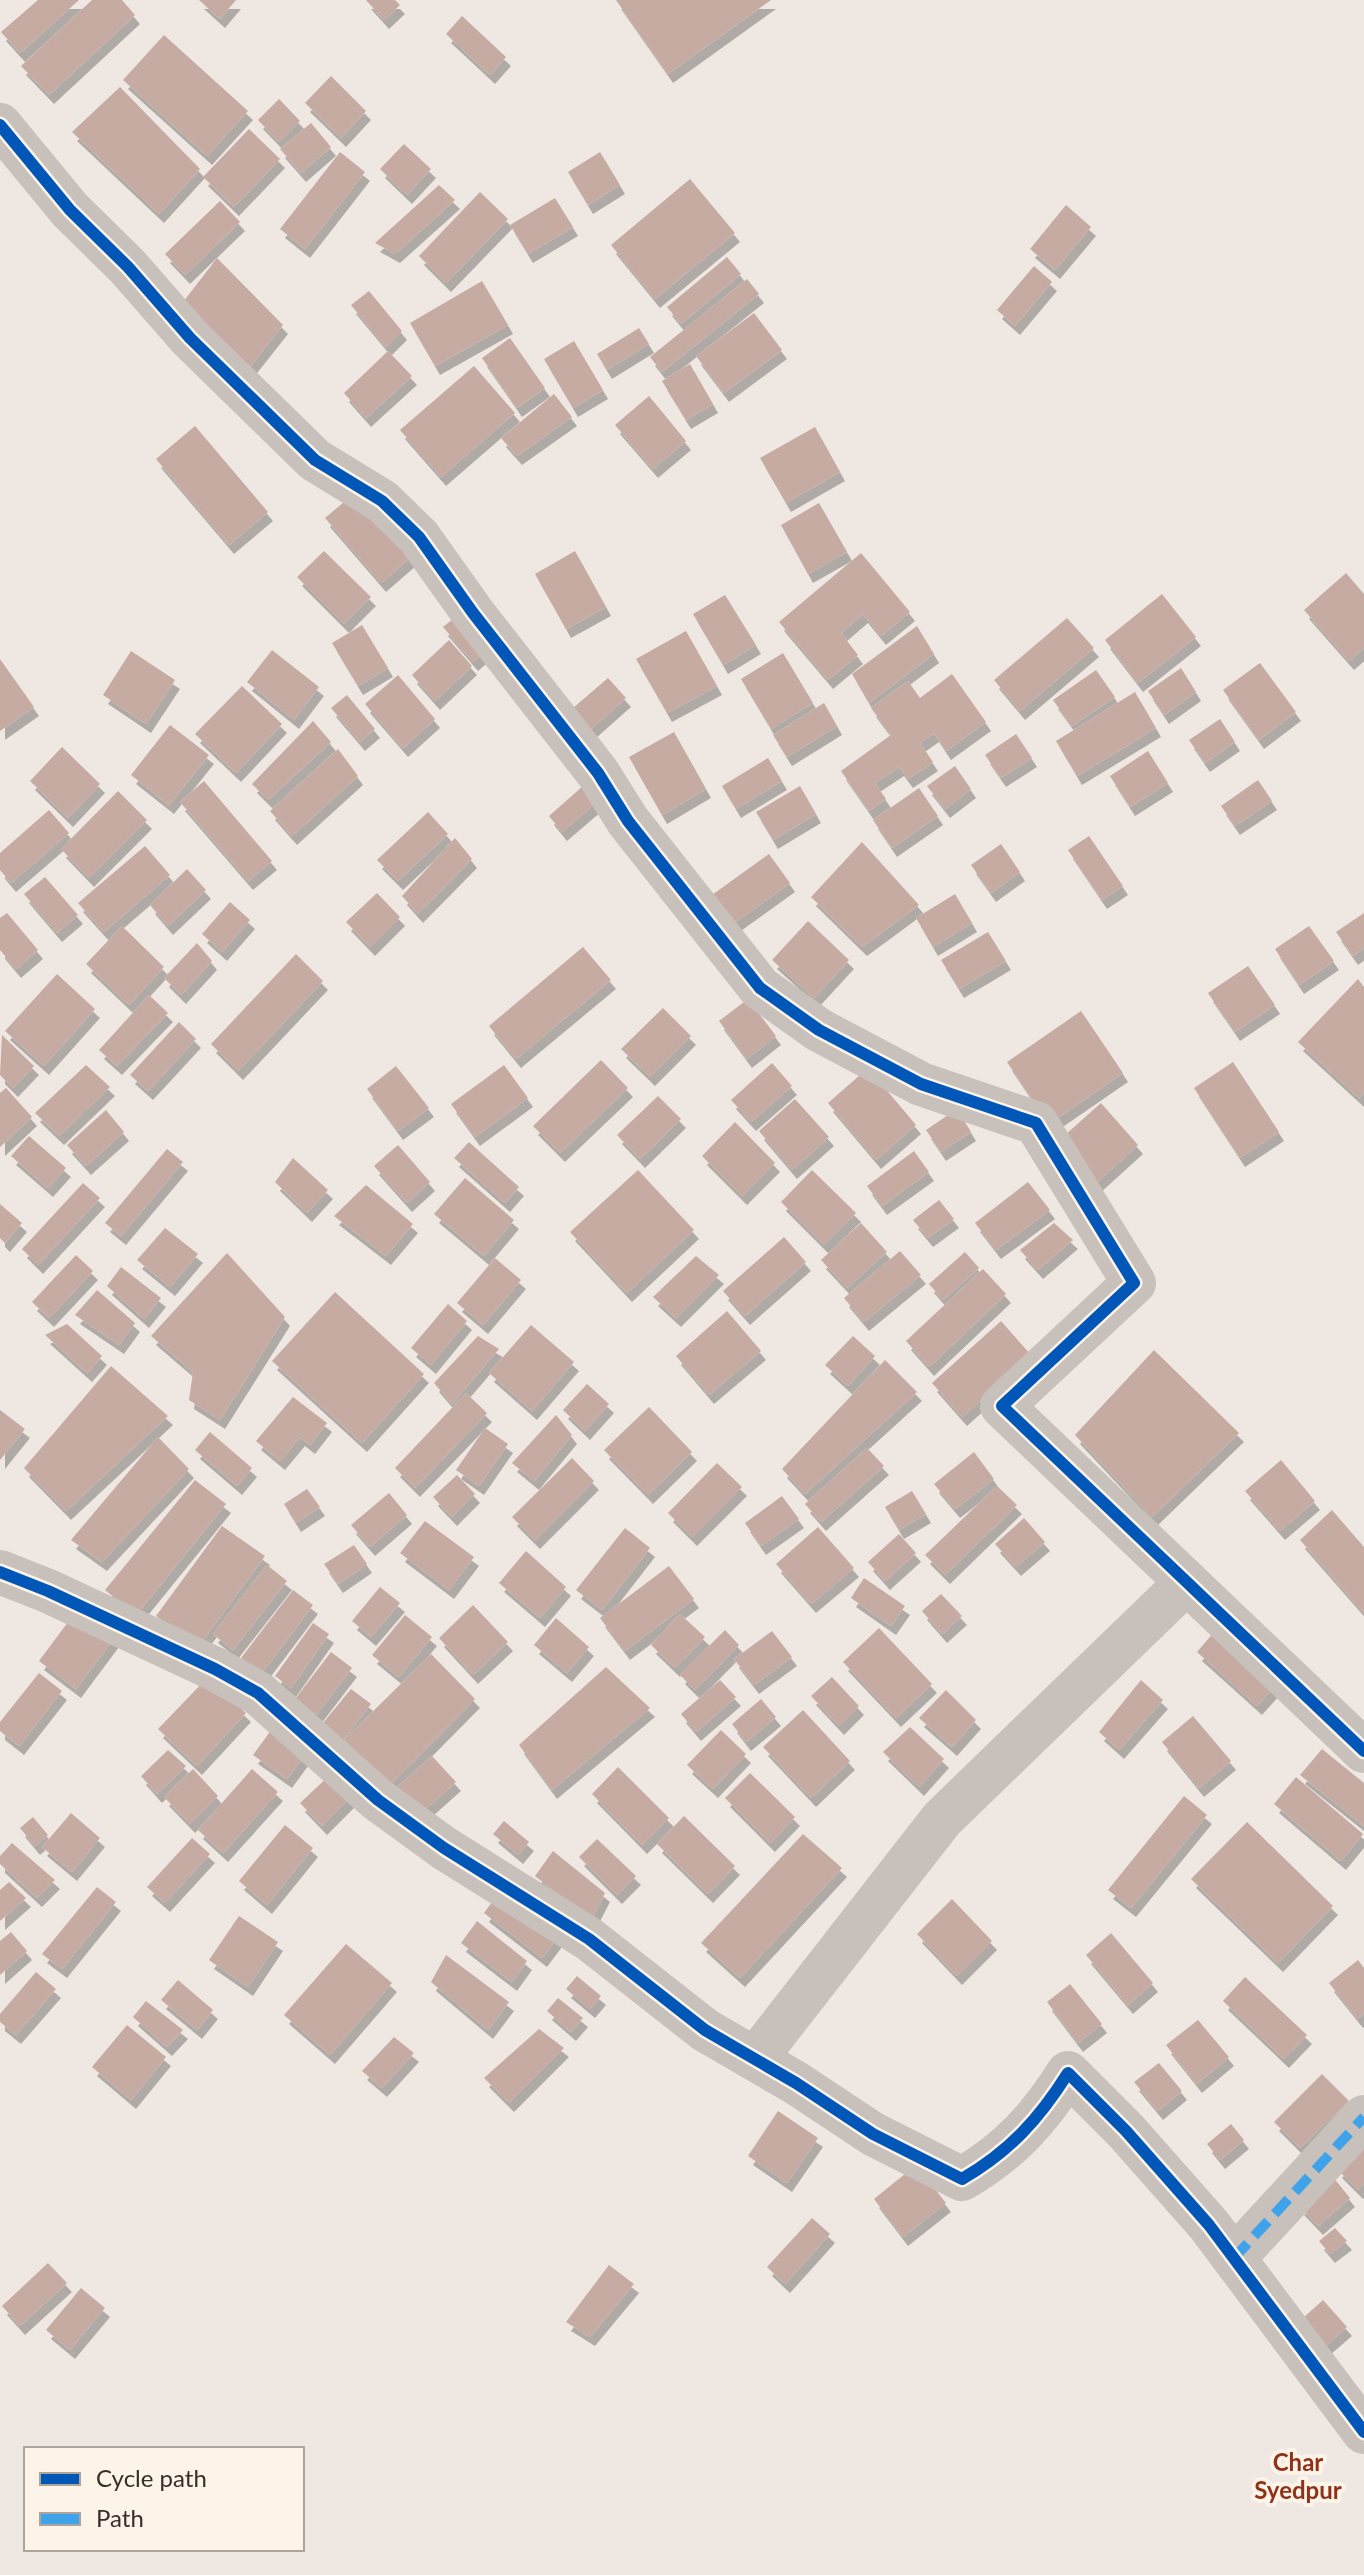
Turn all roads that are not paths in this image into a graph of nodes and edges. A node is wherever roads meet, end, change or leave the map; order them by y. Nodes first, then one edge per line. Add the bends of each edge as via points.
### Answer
1 (0, 125) edge
2 (0, 1572) edge
3 (1187, 1582) junction
4 (1364, 1751) edge
5 (755, 2059) junction
6 (1364, 2117) edge
7 (1234, 2258) junction
8 (1364, 2431) edge

1 - 3 street via 70,210 190,338 315,460 382,501 419,537 598,773 628,821 760,988 819,1030 921,1084 1036,1123 1134,1283 1002,1406
2 - 5 street via 258,1693 378,1800 589,1939 705,2030
3 - 4 street
3 - 5 street via 942,1819
5 - 7 street via 873,2134 962,2179 1042,2113 1068,2073
6 - 7 street
7 - 8 street

